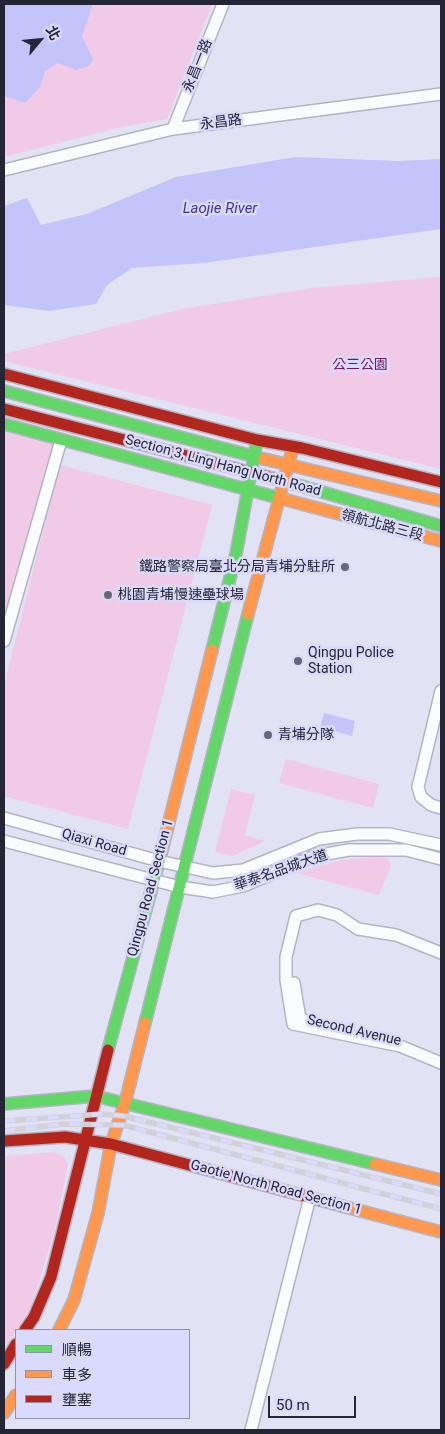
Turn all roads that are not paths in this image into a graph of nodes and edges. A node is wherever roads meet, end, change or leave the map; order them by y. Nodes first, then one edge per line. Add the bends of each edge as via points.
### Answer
1 (223, 4) edge
2 (441, 94) edge
3 (173, 129) junction
4 (4, 170) edge
5 (4, 374) edge
6 (4, 391) edge
7 (4, 408) edge
8 (4, 424) edge
9 (61, 440) junction
10 (257, 440) junction
11 (293, 447) junction
12 (254, 456) junction
13 (288, 465) junction
14 (250, 471) junction
15 (283, 480) junction
16 (441, 482) edge
17 (246, 487) junction
18 (278, 497) junction
19 (441, 501) edge
20 (441, 526) edge
21 (441, 541) edge
22 (4, 641) edge
23 (441, 691) edge
24 (441, 808) edge
25 (4, 818) edge
26 (4, 841) edge
27 (441, 845) edge
28 (441, 859) edge
29 (159, 861) junction
30 (185, 867) junction
31 (154, 880) junction
32 (180, 887) junction
33 (441, 953) edge
34 (441, 960) edge
35 (441, 1056) edge
36 (441, 1063) edge
37 (95, 1096) junction
38 (125, 1103) junction
39 (4, 1104) edge
40 (84, 1139) junction
41 (4, 1141) edge
42 (111, 1144) junction
43 (441, 1180) edge
44 (310, 1197) junction
45 (441, 1232) edge
46 (27, 1329) edge
47 (60, 1329) edge
48 (15, 1346) edge
49 (4, 1364) edge
50 (15, 1396) edge
51 (4, 1413) edge
52 (251, 1430) edge

1 - 3 street, 永昌一路
2 - 3 street, 永昌路
3 - 4 street, 永昌路
5 - 10 main road
6 - 12 main road, Section 3, Ling Hang North Road
7 - 14 main road, Section 3, Ling Hang North Road
8 - 9 main road, 領航北路三段
9 - 17 main road, 領航北路三段
9 - 22 street
10 - 11 main road
10 - 12 main road, Qingpu Road Section 1
11 - 13 main road, Qingpu Road Section 1
11 - 16 main road
12 - 13 main road, Section 3, Ling Hang North Road
12 - 14 main road, Qingpu Road Section 1
13 - 15 main road, Qingpu Road Section 1
13 - 19 main road, Section 3, Ling Hang North Road
14 - 15 main road, Section 3, Ling Hang North Road
14 - 17 main road, Qingpu Road Section 1
15 - 18 main road, Qingpu Road Section 1
15 - 20 main road, Section 3, Ling Hang North Road
17 - 18 main road, 領航北路三段
17 - 29 main road, Qingpu Road Section 1 via 236,554
18 - 21 main road, 領航北路三段
18 - 30 main road, Qingpu Road Section 1
23 - 24 street via 418,787 421,797 431,806
25 - 29 street, Qiaxi Road
26 - 31 street, Qiaxi Road
27 - 30 street, 華泰名品城大道 via 389,834 357,834 319,839 243,870 213,873
28 - 32 street, 華泰名品城大道 via 406,850 349,850 315,856 243,886 213,892
29 - 30 street, Qiaxi Road
29 - 31 main road, Qingpu Road Section 1
30 - 32 main road, Qingpu Road Section 1
31 - 32 street, Qiaxi Road
31 - 37 main road, Qingpu Road Section 1
32 - 38 main road, Qingpu Road Section 1
33 - 36 street via 396,935 358,929 337,915 318,910 296,916 286,957 292,1024 400,1046
34 - 35 street, Second Avenue via 396,942 357,936 333,922 318,918 302,922 292,960 300,1019 397,1039
37 - 38 main road
37 - 39 main road
37 - 40 main road, Qingpu Road Section 1
38 - 42 main road, Qingpu Road Section 1
38 - 43 main road
40 - 41 main road, Gaotie North Road Section 1 via 64,1136
40 - 42 main road, Gaotie North Road Section 1
40 - 46 main road, Qingpu Road Section 1 via 51,1277
42 - 44 main road, Gaotie North Road Section 1
42 - 47 main road, Qingpu Road Section 1 via 98,1213 74,1300
44 - 45 main road, Gaotie North Road Section 1
44 - 52 street
48 - 49 main road
50 - 51 main road

